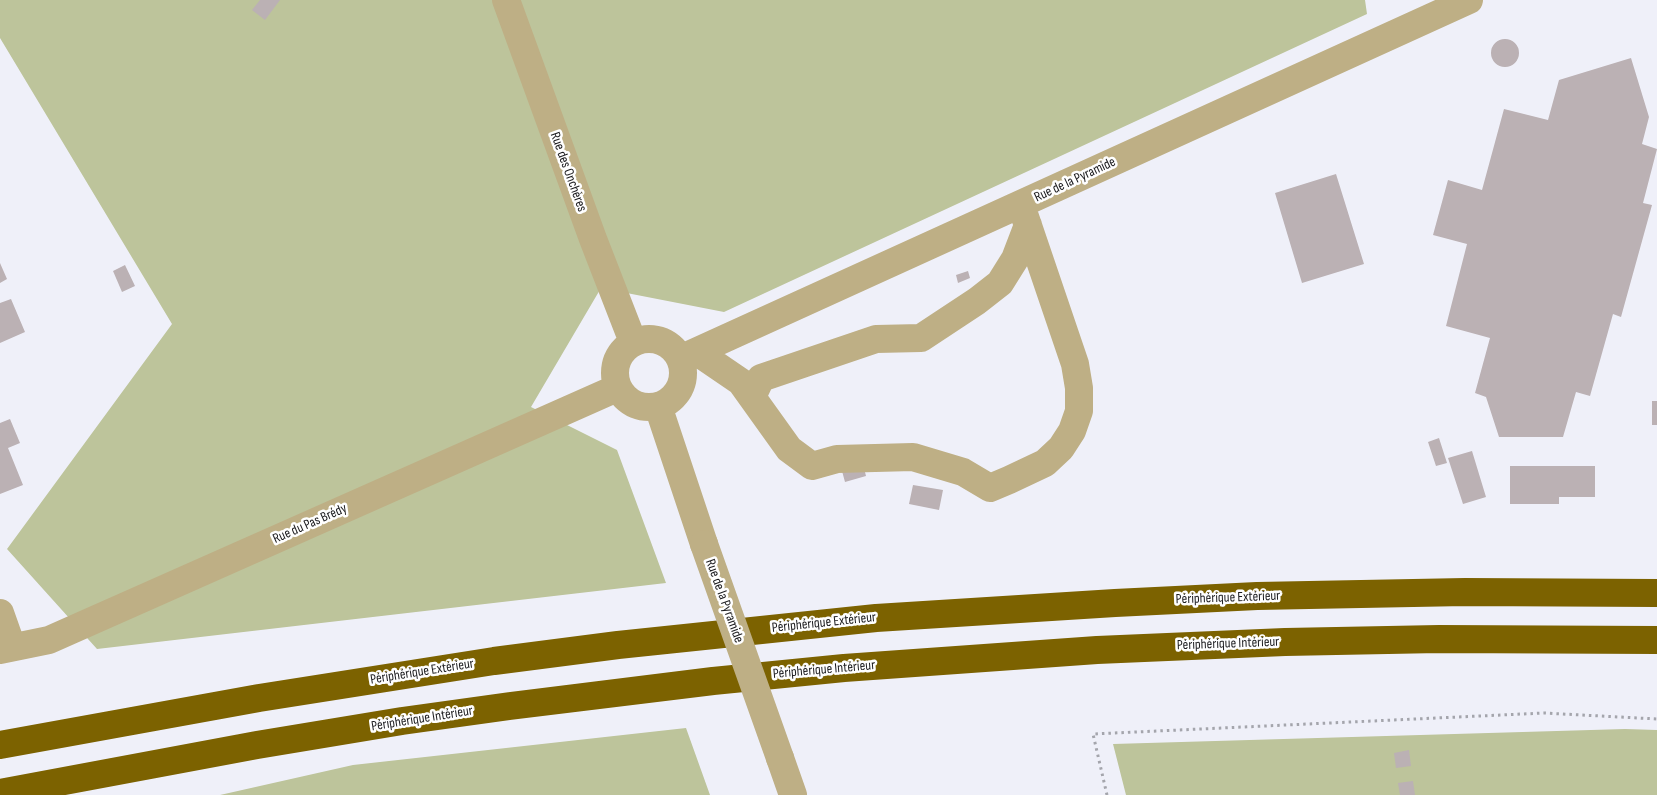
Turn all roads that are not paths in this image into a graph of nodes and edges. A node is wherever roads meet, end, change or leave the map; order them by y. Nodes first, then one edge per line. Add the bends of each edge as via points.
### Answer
1 (506, 0) edge
2 (1469, 0) edge
3 (1025, 215) junction
4 (633, 342) junction
5 (689, 356) junction
6 (618, 388) junction
7 (752, 397) junction
8 (658, 406) junction
9 (1657, 593) edge
10 (0, 613) edge
11 (1657, 640) edge
12 (6, 648) edge
13 (0, 745) edge
14 (0, 793) edge
15 (793, 795) edge

1 - 4 street, Rue des Onchères
2 - 3 street, Rue de la Pyramide
3 - 5 street, Rue de la Pyramide via 864,274
3 - 7 street via 1015,259 1000,283 978,301 921,338 876,340 761,378
3 - 7 street via 1075,364 1078,388 1079,411 1072,431 1061,448 1045,463 990,488 963,472 913,457 837,459 812,466 789,449
4 - 5 street via 660,341
4 - 6 street via 616,362 614,379
5 - 7 street via 741,382
5 - 8 street via 678,391
6 - 8 street via 630,402 639,406
6 - 12 street, Rue du Pas Brédy via 49,640
8 - 15 street, Rue de la Pyramide, bridge
9 - 13 highway, Périphérique Extérieur via 1257,596 876,618 476,663
10 - 12 street
11 - 14 highway, Périphérique Intérieur via 1286,642 1097,650 844,668 510,706 257,745

